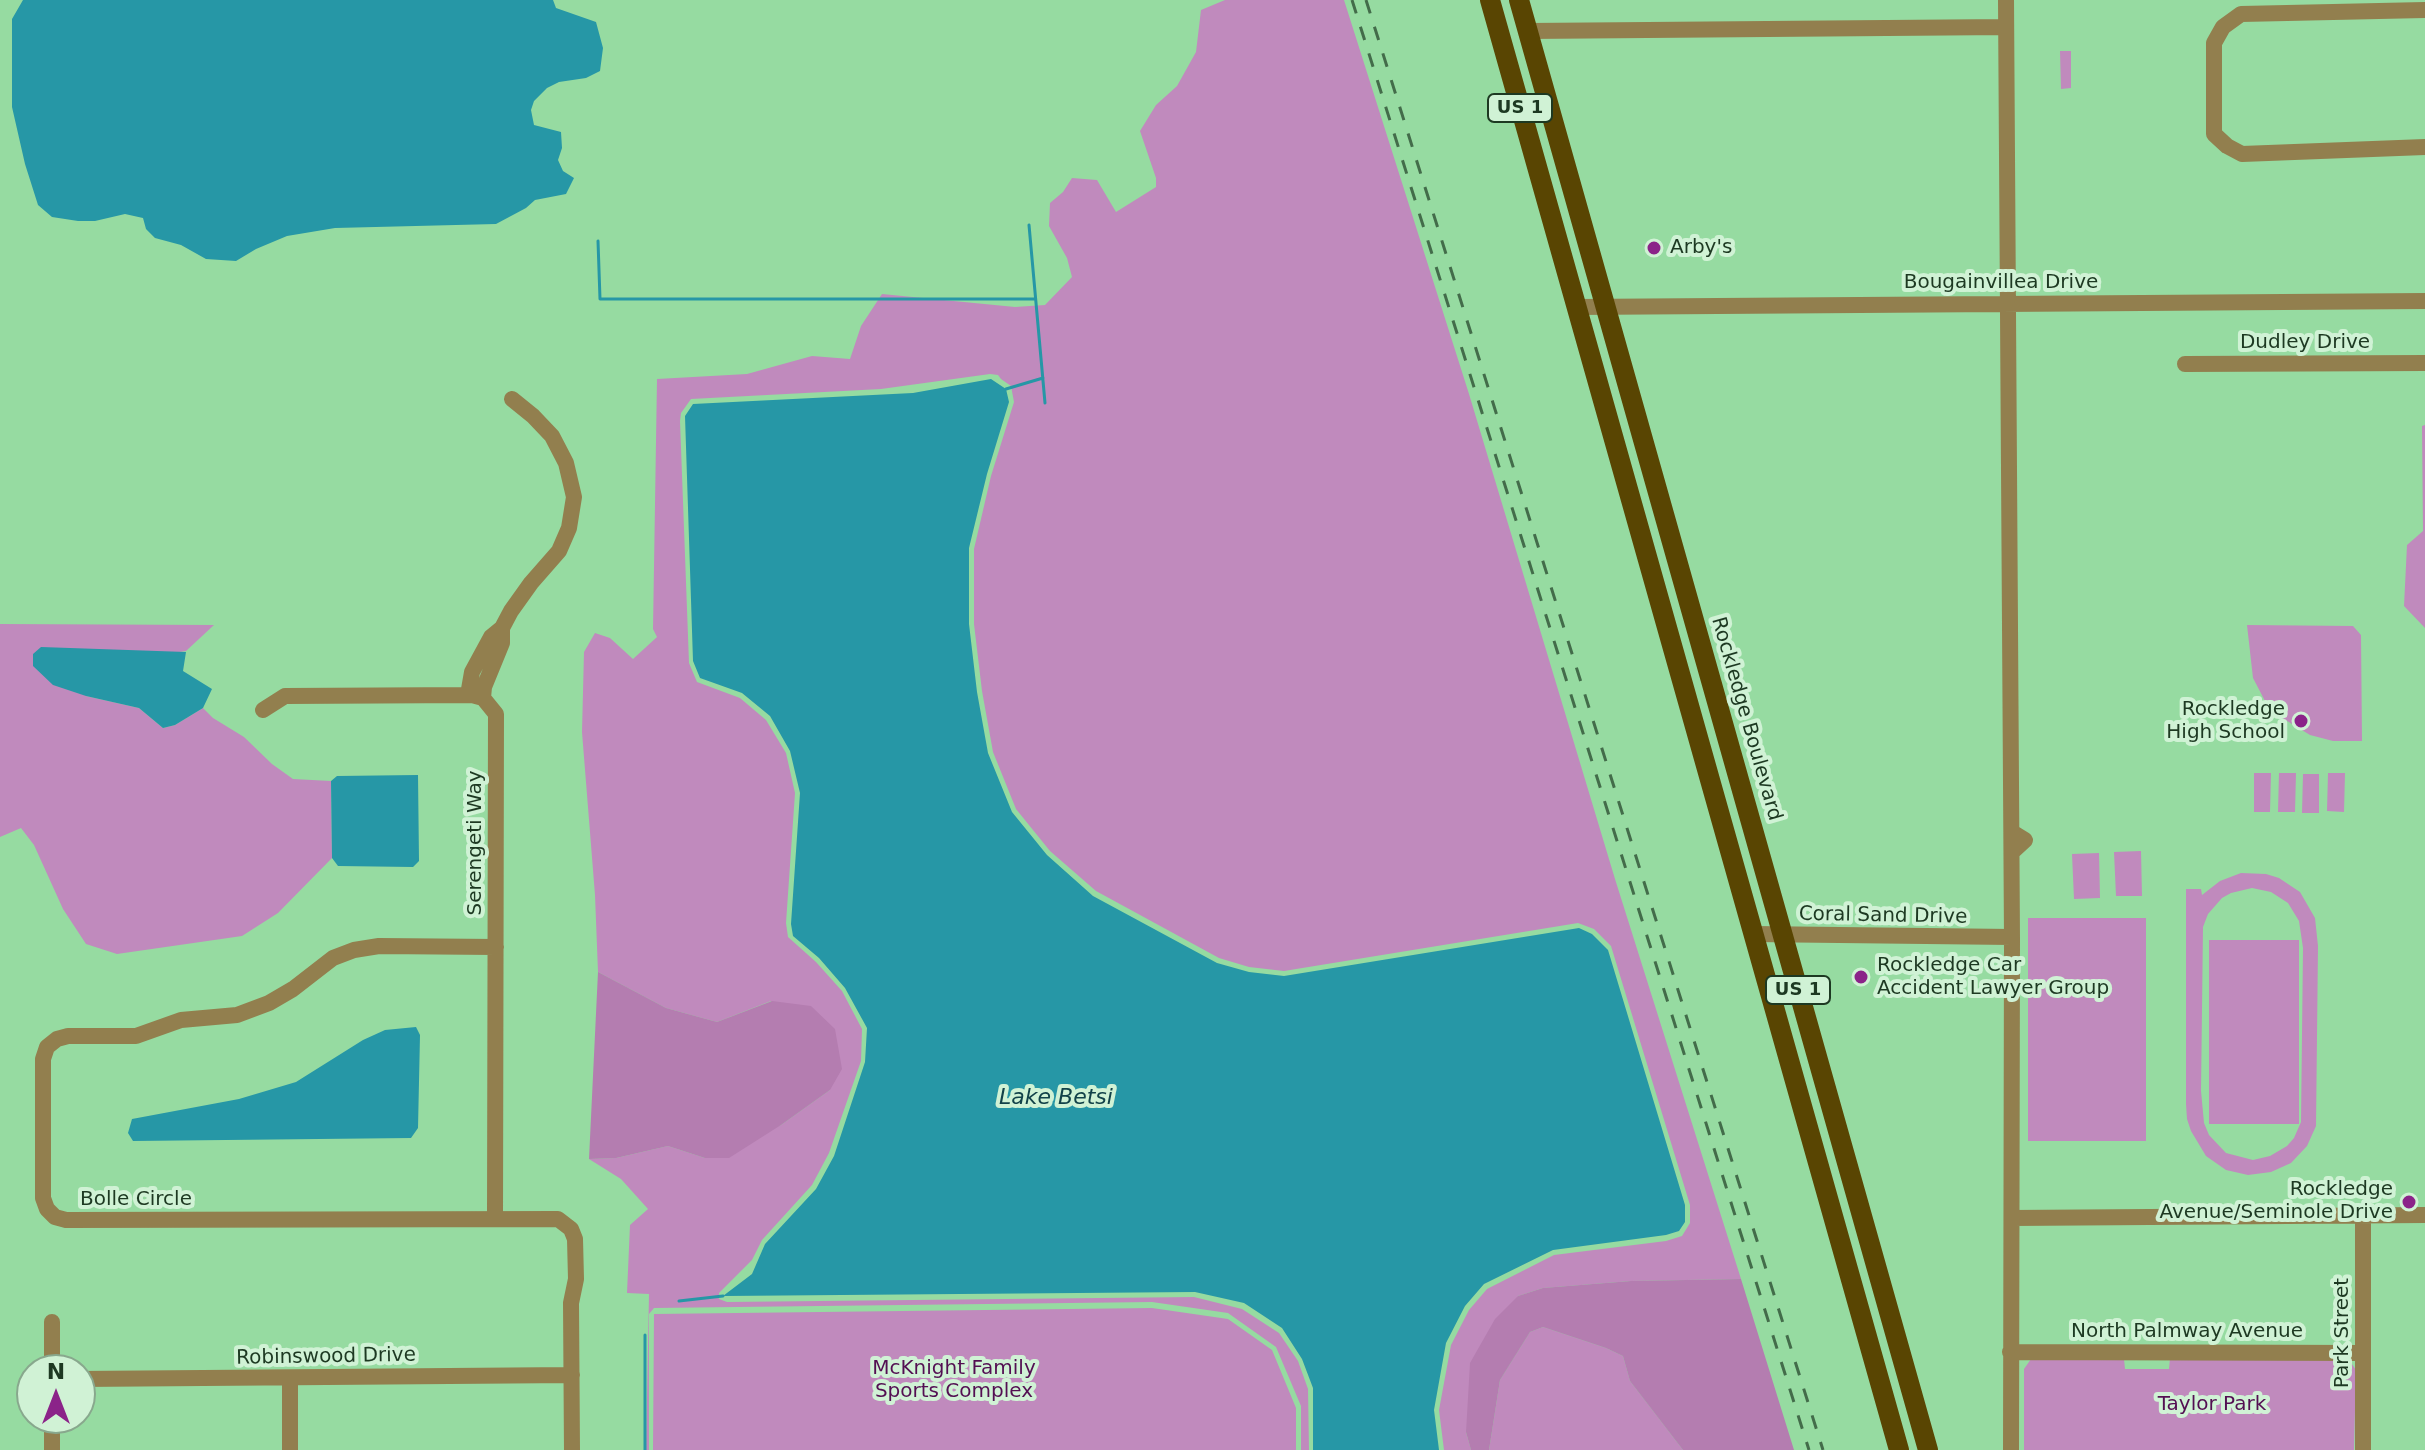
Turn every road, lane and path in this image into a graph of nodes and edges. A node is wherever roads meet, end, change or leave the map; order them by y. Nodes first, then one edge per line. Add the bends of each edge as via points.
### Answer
1 (1491, 0) edge
2 (1519, 0) edge
3 (2006, 0) edge
4 (2425, 10) edge
5 (2006, 27) junction
6 (1528, 31) junction
7 (2425, 147) edge
8 (2425, 301) edge
9 (2007, 303) junction
10 (1576, 307) junction
11 (1605, 307) junction
12 (2425, 363) edge
13 (2185, 364) dead end
14 (512, 399) dead end
15 (1656, 589) junction
16 (1695, 626) junction
17 (1679, 671) junction
18 (475, 696) junction
19 (1717, 704) junction
20 (263, 710) dead end
21 (1753, 934) junction
22 (1782, 935) junction
23 (2012, 937) junction
24 (496, 947) junction
25 (1806, 1125) junction
26 (1848, 1170) junction
27 (1824, 1186) junction
28 (2363, 1215) junction
29 (2425, 1215) edge
30 (495, 1217) junction
31 (2012, 1218) junction
32 (1863, 1222) junction
33 (52, 1322) dead end
34 (2010, 1352) junction
35 (2363, 1353) junction
36 (52, 1354) edge
37 (572, 1375) junction
38 (290, 1378) junction
39 (96, 1379) edge
40 (290, 1450) edge
41 (572, 1450) edge
42 (1899, 1450) edge
43 (1928, 1450) edge
44 (2011, 1450) edge
45 (2363, 1450) edge

1 - 6 main road via 1511,22
1 - 10 main road, US 1
2 - 6 main road, Rockledge Boulevard / US 1
3 - 5 street
4 - 7 street via 2241,14 2223,27 2214,43 2214,134 2242,154
5 - 6 street
5 - 9 street
6 - 11 main road, Rockledge Boulevard / US 1
8 - 9 street, Bougainvillea Drive
9 - 11 street, Bougainvillea Drive
9 - 23 street
10 - 11 street, Bougainvillea Drive
10 - 15 main road, US 1
11 - 16 main road, Rockledge Boulevard / US 1
12 - 13 street, Dudley Drive
14 - 18 street via 552,436 566,463 574,497 559,551 491,637 472,672
15 - 16 main road
15 - 17 main road, US 1
16 - 19 main road, Rockledge Boulevard / US 1
17 - 19 main road
17 - 21 main road, US 1
18 - 20 street via 285,696
18 - 24 street, Serengeti Way via 496,714
19 - 22 main road, Rockledge Boulevard / US 1
21 - 22 street, Coral Sand Drive
21 - 25 main road, US 1
22 - 23 street, Coral Sand Drive
22 - 26 main road, Rockledge Boulevard / US 1
23 - 31 street
24 - 30 street, Serengeti Way
24 - 30 street, Bolle Circle via 354,950 333,958 269,1003 237,1015 181,1020 136,1036 68,1036 47,1047 43,1059 43,1198 55,1217
25 - 26 main road via 1831,1159
25 - 27 main road, US 1
26 - 32 main road, Rockledge Boulevard / US 1
27 - 32 main road via 1844,1197
27 - 42 main road, US 1
28 - 29 street
28 - 31 street
28 - 35 street, Park Street
30 - 37 street, Bolle Circle via 558,1219 571,1229 576,1266
31 - 34 street
32 - 43 main road, Rockledge Boulevard / US 1
33 - 36 street
34 - 35 street, North Palmway Avenue
34 - 44 street
35 - 45 street, Park Street
37 - 38 street, Robinswood Drive
37 - 41 street
38 - 39 street, Robinswood Drive
38 - 40 street

